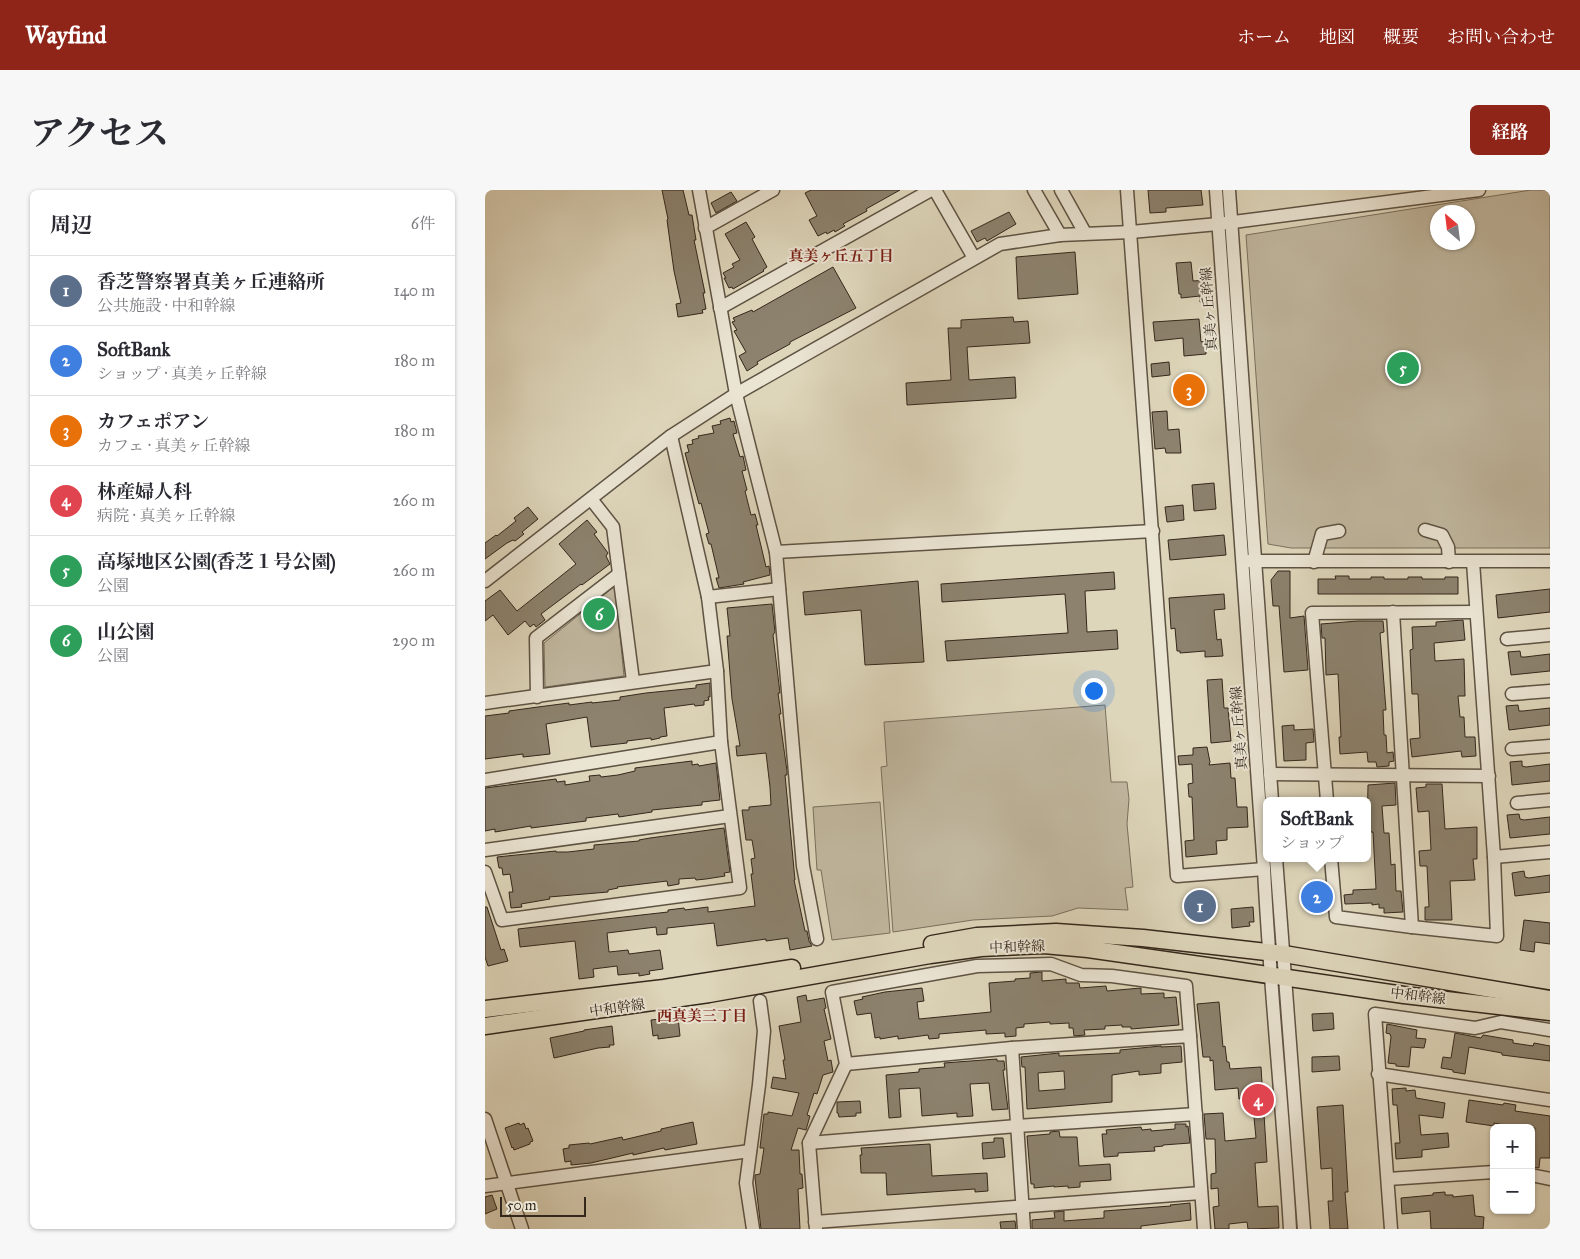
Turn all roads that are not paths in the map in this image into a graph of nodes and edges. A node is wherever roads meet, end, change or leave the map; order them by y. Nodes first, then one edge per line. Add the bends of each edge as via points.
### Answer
1 (699, 190) edge
2 (773, 190) edge
3 (933, 190) edge
4 (1034, 190) edge
5 (1061, 190) edge
6 (1127, 190) edge
7 (1215, 190) edge
8 (1229, 190) edge
9 (1479, 190) edge
10 (1232, 222) junction
11 (1218, 224) junction
12 (705, 228) junction
13 (1131, 232) junction
14 (1085, 233) junction
15 (1059, 235) junction
16 (974, 258) junction
17 (720, 308) junction
18 (736, 394) junction
19 (671, 436) junction
20 (591, 499) junction
21 (1425, 530) dead end
22 (1153, 531) junction
23 (1339, 531) dead end
24 (776, 552) junction
25 (1242, 561) junction
26 (1255, 561) junction
27 (1550, 561) edge
28 (1314, 562) junction
29 (1449, 562) junction
30 (1473, 562) junction
31 (619, 574) junction
32 (485, 581) edge
33 (779, 589) junction
34 (708, 597) junction
35 (1393, 612) junction
36 (1476, 612) junction
37 (1550, 635) edge
38 (1507, 639) dead end
39 (717, 671) junction
40 (633, 681) junction
41 (1550, 691) edge
42 (1512, 694) dead end
43 (537, 697) junction
44 (485, 703) edge
45 (721, 742) junction
46 (1550, 746) edge
47 (1512, 749) dead end
48 (1270, 774) junction
49 (1325, 776) junction
50 (1403, 776) junction
51 (1489, 776) junction
52 (485, 780) edge
53 (1272, 797) edge
54 (1327, 797) edge
55 (1550, 800) edge
56 (1517, 803) dead end
57 (730, 816) junction
58 (1263, 842) edge
59 (485, 850) edge
60 (1550, 852) edge
61 (1494, 857) junction
62 (1264, 862) edge
63 (1276, 862) edge
64 (1331, 862) edge
65 (1265, 869) junction
66 (485, 872) edge
67 (1412, 927) junction
68 (817, 939) dead end
69 (1276, 953) junction
70 (1278, 976) junction
71 (760, 1000) dead end
72 (1550, 1000) edge
73 (485, 1009) edge
74 (1550, 1012) edge
75 (485, 1026) edge
76 (1550, 1030) edge
77 (1190, 1036) junction
78 (1012, 1048) junction
79 (846, 1064) junction
80 (1378, 1074) junction
81 (1550, 1100) edge
82 (1196, 1114) junction
83 (485, 1119) edge
84 (1017, 1126) junction
85 (809, 1143) junction
86 (749, 1151) junction
87 (1490, 1172) edge
88 (1535, 1176) edge
89 (1388, 1179) junction
90 (1550, 1179) edge
91 (506, 1182) junction
92 (485, 1186) edge
93 (1201, 1193) junction
94 (1022, 1207) junction
95 (815, 1225) edge
96 (522, 1229) edge
97 (753, 1229) edge
98 (1025, 1229) edge
99 (1204, 1229) edge
100 (1290, 1229) edge
101 (1304, 1229) edge
102 (1391, 1229) edge

1 - 12 street
2 - 12 street
3 - 16 street
3 - 17 street
4 - 15 street
5 - 14 street
6 - 13 street
7 - 11 street, 真美ヶ丘幹線
8 - 10 street, 真美ヶ丘幹線
9 - 10 street
10 - 11 street
10 - 26 street, 真美ヶ丘幹線
11 - 13 street
11 - 25 street, 真美ヶ丘幹線
12 - 17 street
13 - 14 street
13 - 22 street
14 - 15 street
15 - 16 street via 1000,244
16 - 18 street
17 - 18 street
18 - 19 street
18 - 24 street
19 - 20 street
19 - 34 street
20 - 31 street via 613,527
20 - 32 street
21 - 29 street via 1442,535 1448,547
22 - 24 street
22 - 65 street via 1177,876
23 - 28 street via 1321,534
24 - 33 street
25 - 26 street
25 - 58 street, 真美ヶ丘幹線
26 - 28 street
26 - 48 street, 真美ヶ丘幹線
27 - 30 street
28 - 29 street
29 - 30 street
30 - 36 street
31 - 40 street
31 - 43 street via 536,638
33 - 34 street
33 - 68 street via 803,866
34 - 39 street
35 - 36 street
35 - 49 street via 1312,613
35 - 50 street
36 - 51 street
37 - 38 street
39 - 40 street
39 - 45 street
40 - 43 street
41 - 42 street
43 - 44 street
45 - 52 street
45 - 57 street
46 - 47 street
48 - 49 street
48 - 53 street, 真美ヶ丘幹線
49 - 50 street
49 - 54 street
50 - 51 street
50 - 67 street
51 - 61 street
55 - 56 street
57 - 59 street
57 - 66 street via 741,888 502,920
60 - 61 street
61 - 67 street via 1497,936
62 - 65 street, 真美ヶ丘幹線
63 - 69 street, 真美ヶ丘幹線
64 - 67 street via 1336,917
65 - 69 street, 真美ヶ丘幹線
69 - 70 street, 真美ヶ丘幹線
69 - 72 main road, 中和幹線
69 - 73 main road, 中和幹線 via 1056,932 977,936 664,988
70 - 74 main road, 中和幹線
70 - 75 main road, 中和幹線 via 1063,946 981,948 709,994
70 - 100 street, 真美ヶ丘幹線
70 - 101 street, 真美ヶ丘幹線
71 - 86 street via 764,1031
76 - 80 street via 1501,1022 1475,1028 1375,1014
77 - 78 street
77 - 79 street via 1186,986 1081,975 1051,964 977,966 832,992
77 - 82 street
78 - 79 street
78 - 84 street
79 - 85 street
80 - 81 street
80 - 89 street
82 - 84 street
82 - 93 street
83 - 91 street
84 - 85 street
84 - 94 street
85 - 95 street
86 - 91 street
86 - 97 street via 746,1183
87 - 89 street
88 - 90 street
89 - 102 street
91 - 92 street
91 - 96 street
93 - 94 street
93 - 99 street
94 - 95 street
94 - 98 street

